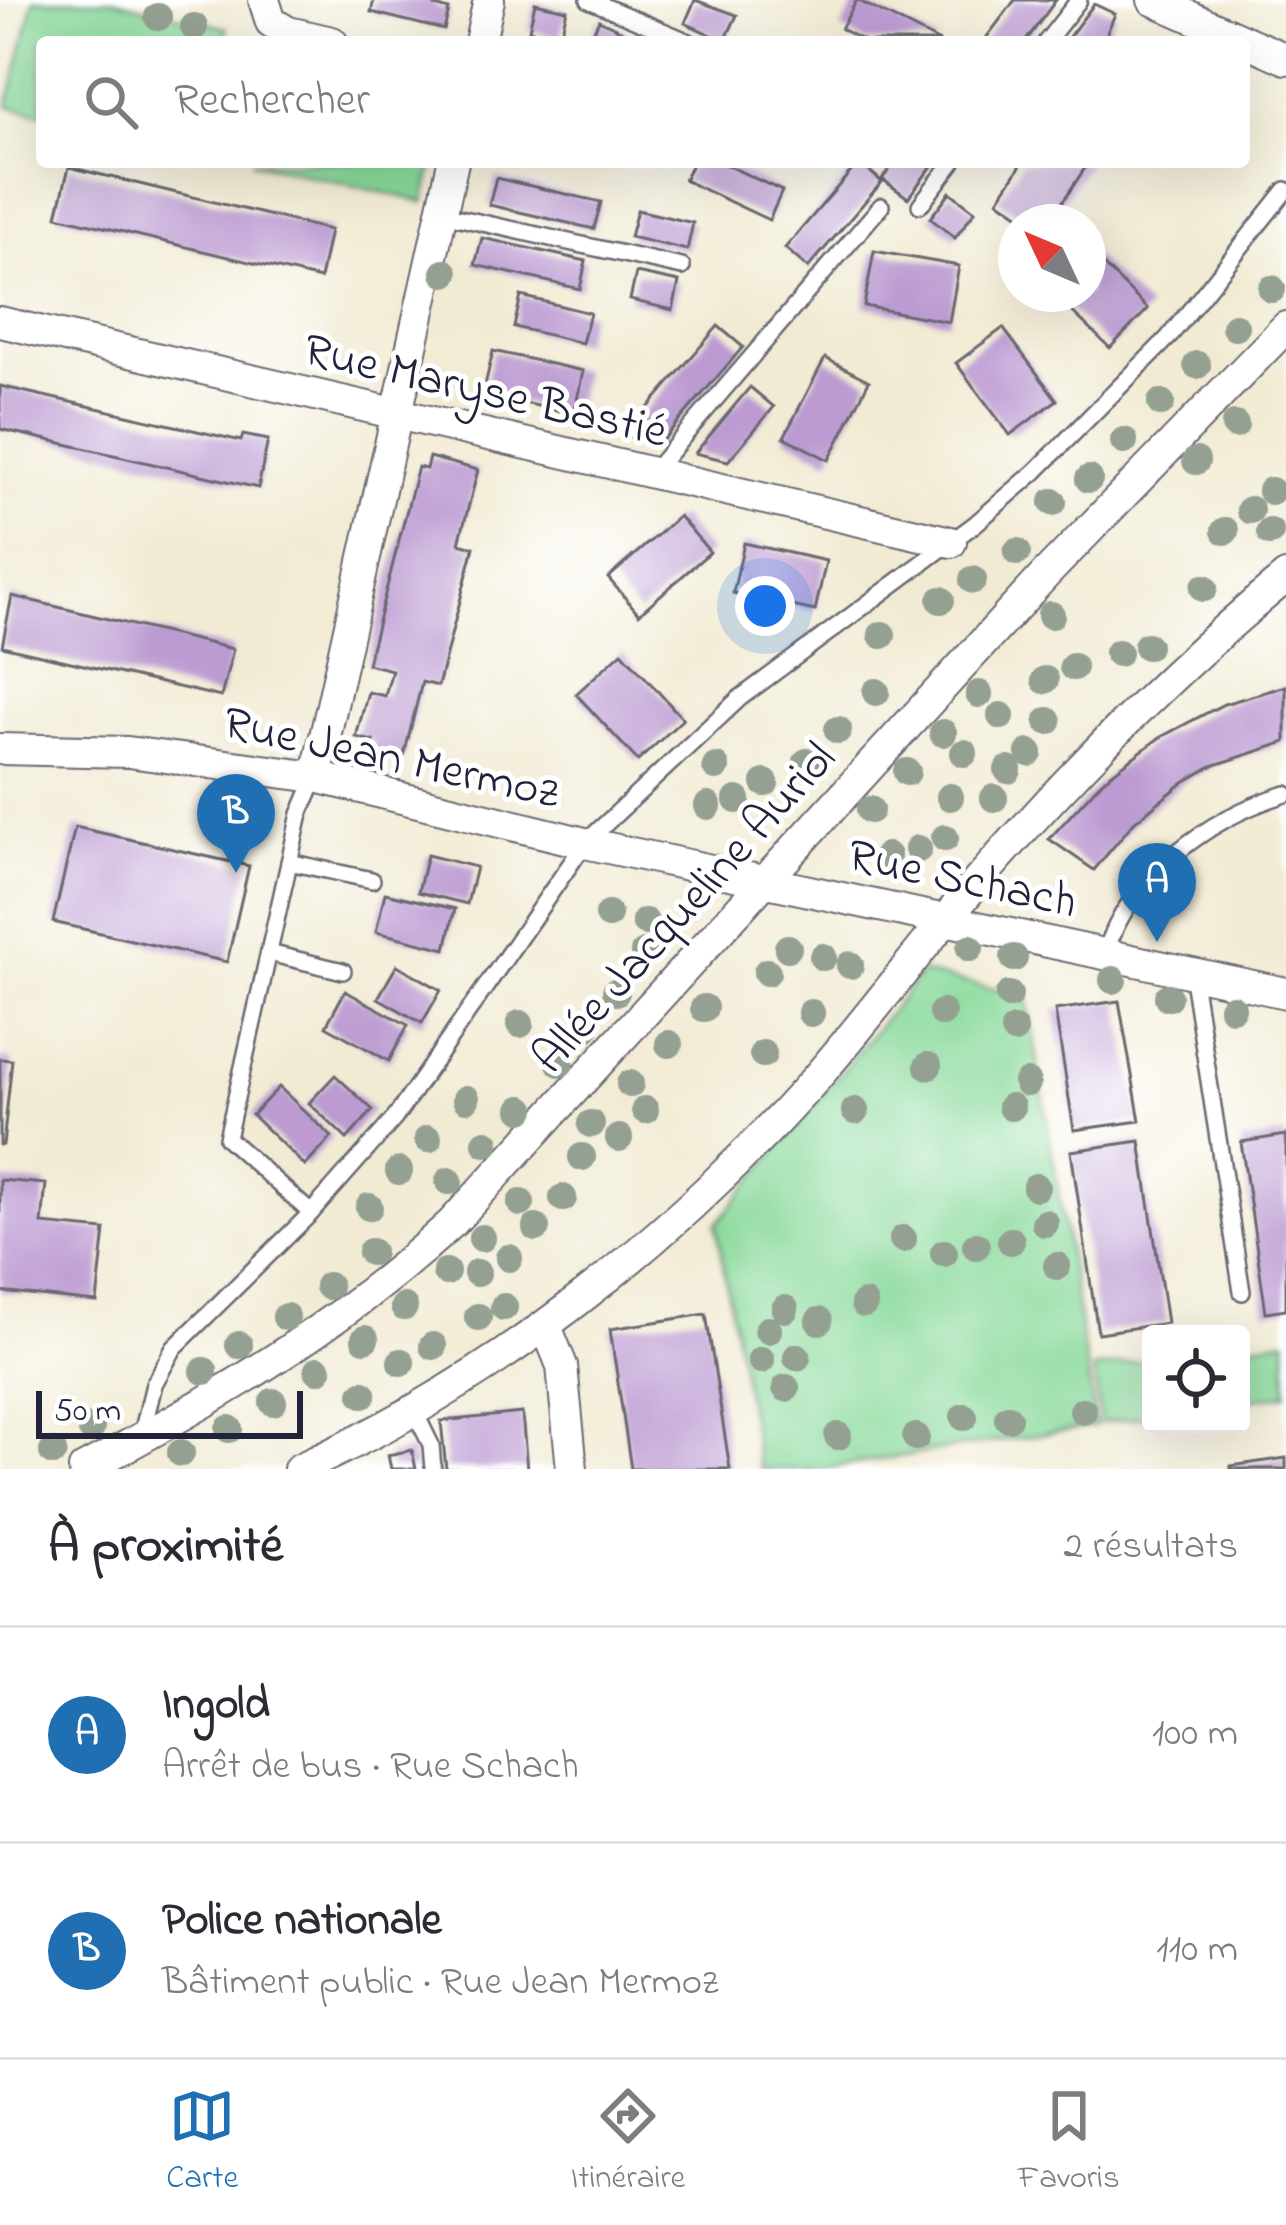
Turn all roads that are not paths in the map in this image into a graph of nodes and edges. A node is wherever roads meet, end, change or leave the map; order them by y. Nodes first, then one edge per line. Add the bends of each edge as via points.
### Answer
1 (264, 0) edge
2 (490, 0) edge
3 (589, 0) edge
4 (1079, 0) edge
5 (1153, 0) edge
6 (305, 36) edge
7 (481, 36) edge
8 (675, 36) edge
9 (1051, 36) edge
10 (1234, 36) edge
11 (1250, 43) edge
12 (1286, 59) edge
13 (452, 168) edge
14 (948, 168) edge
15 (1286, 190) edge
16 (920, 205) dead end
17 (881, 206) dead end
18 (442, 214) junction
19 (682, 267) dead end
20 (0, 322) edge
21 (1286, 327) edge
22 (399, 414) junction
23 (652, 473) junction
24 (951, 542) junction
25 (1286, 577) edge
26 (1253, 604) junction
27 (1286, 605) edge
28 (0, 749) edge
29 (316, 777) junction
30 (1286, 794) edge
31 (585, 843) junction
32 (289, 862) junction
33 (373, 880) dead end
34 (762, 880) junction
35 (948, 918) junction
36 (268, 952) junction
37 (1106, 952) junction
38 (343, 970) dead end
39 (1192, 972) junction
40 (1286, 993) edge
41 (310, 1213) junction
42 (1242, 1292) dead end
43 (546, 1326) junction
44 (414, 1410) junction
45 (141, 1438) junction
46 (84, 1469) edge
47 (299, 1469) edge
48 (433, 1469) edge
49 (572, 1469) edge

1 - 6 street via 271,22
2 - 7 street
3 - 8 lane
4 - 9 lane
5 - 10 street
11 - 12 street
13 - 18 street
14 - 16 lane
15 - 24 lane via 1136,370
17 - 23 lane
18 - 19 lane
18 - 22 street
20 - 22 street, Rue Maryse Bastié
21 - 34 street, Allée Jacqueline Auriol
22 - 23 street, Rue Maryse Bastié
22 - 29 street
23 - 24 street, Rue Maryse Bastié
24 - 31 lane via 740,698
25 - 26 street
26 - 27 street
26 - 35 street via 1115,732
28 - 29 street, Rue Jean Mermoz via 128,752
29 - 31 street, Rue Jean Mermoz
29 - 32 lane
30 - 37 lane via 1224,819 1189,844 1126,907
31 - 34 street, Rue Jean Mermoz
31 - 41 lane via 394,1119
32 - 33 lane
32 - 36 lane
34 - 35 street, Rue Schach
34 - 45 street, Allée Jacqueline Auriol via 498,1178 395,1276 291,1353
35 - 37 street, Rue Schach
35 - 43 street via 757,1140
36 - 38 lane
36 - 41 lane via 227,1138
37 - 39 street, Rue Schach
39 - 40 street, Rue Schach
39 - 42 lane
41 - 45 lane via 174,1348 154,1384
43 - 44 street
43 - 49 street via 562,1366
44 - 47 street
44 - 48 lane
45 - 46 street, Allée Jacqueline Auriol

